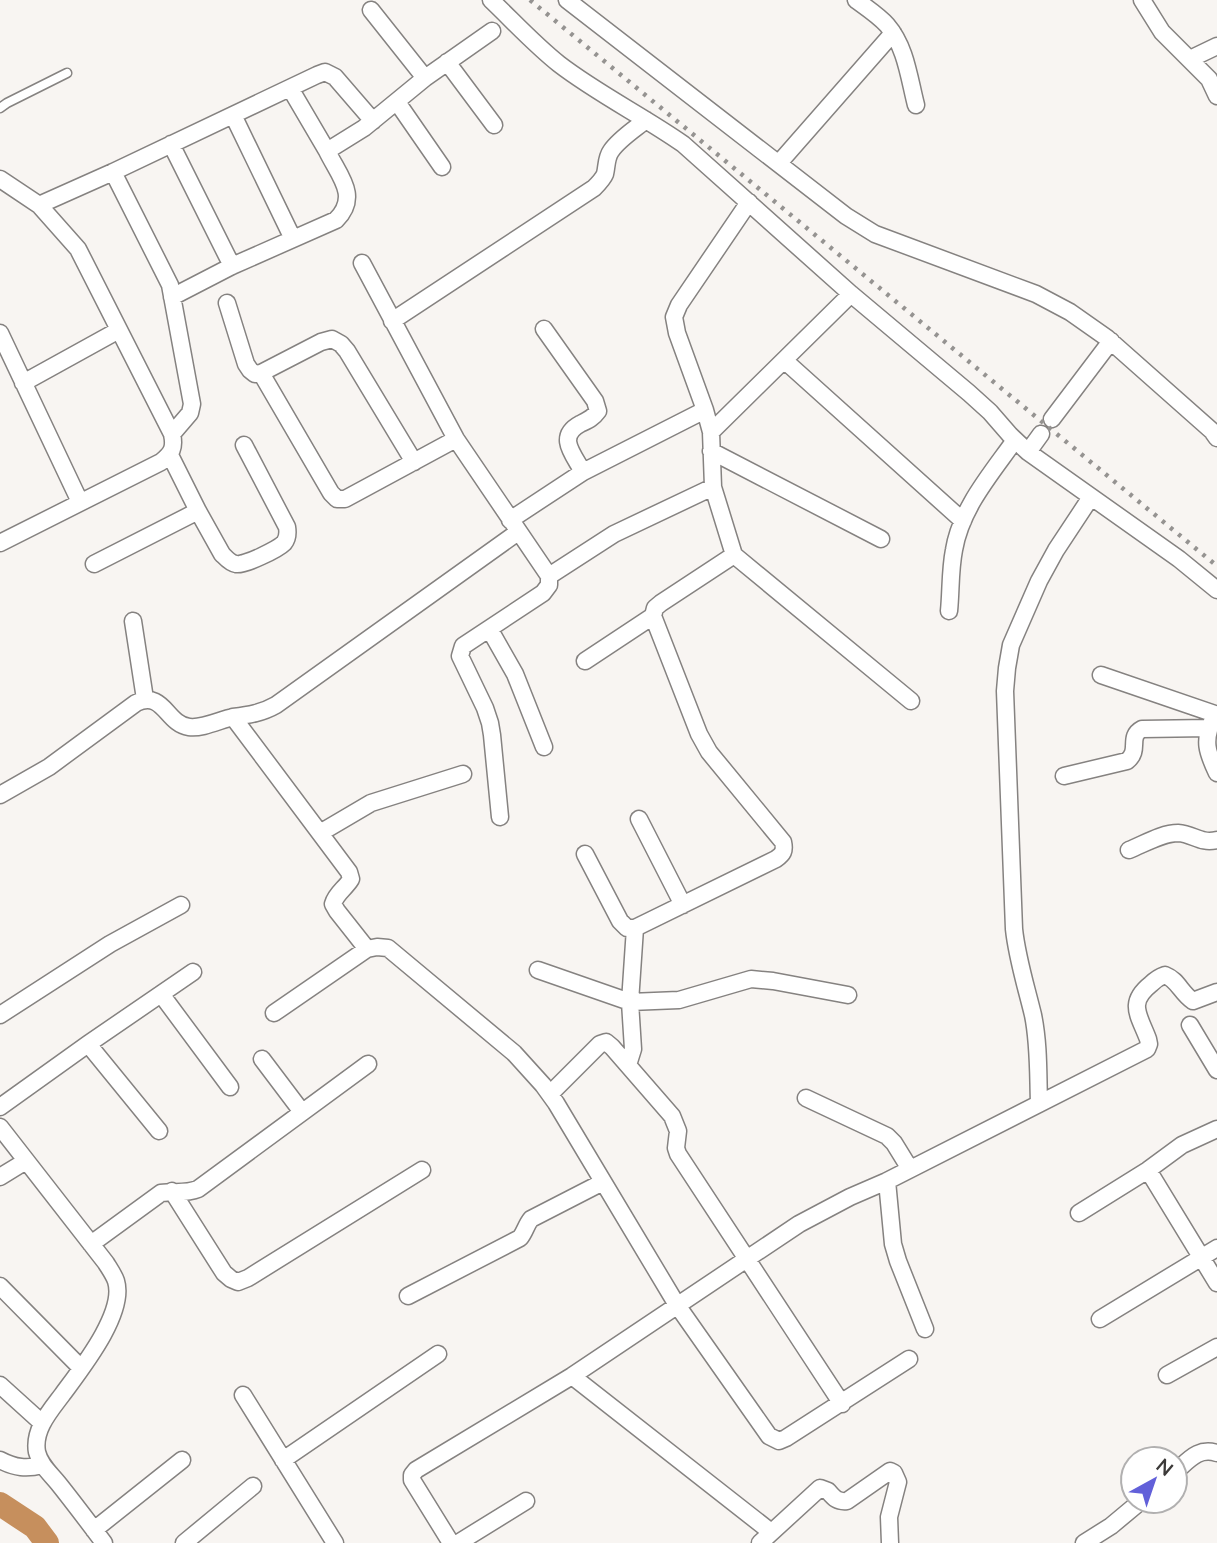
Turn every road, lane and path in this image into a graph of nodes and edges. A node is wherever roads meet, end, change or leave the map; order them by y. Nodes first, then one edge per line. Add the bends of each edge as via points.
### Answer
1 (491, 0) edge
2 (567, 0) edge
3 (856, 0) edge
4 (1142, 0) edge
5 (371, 10) dead end
6 (492, 31) dead end
7 (893, 33) junction
8 (1217, 46) edge
9 (1190, 59) junction
10 (447, 62) junction
11 (67, 73) dead end
12 (425, 78) junction
13 (290, 88) junction
14 (1217, 96) edge
15 (397, 102) junction
16 (916, 105) dead end
17 (0, 108) edge
18 (233, 115) junction
19 (646, 120) junction
20 (373, 121) junction
21 (494, 125) dead end
22 (171, 144) junction
23 (327, 151) junction
24 (779, 163) junction
25 (442, 167) dead end
26 (113, 172) junction
27 (0, 179) edge
28 (749, 202) junction
29 (39, 205) junction
30 (293, 239) junction
31 (362, 263) dead end
32 (232, 266) junction
33 (851, 294) junction
34 (172, 297) junction
35 (227, 303) dead end
36 (392, 321) junction
37 (544, 329) dead end
38 (119, 330) junction
39 (0, 333) edge
40 (1111, 341) junction
41 (784, 360) junction
42 (261, 373) junction
43 (23, 383) junction
44 (705, 410) junction
45 (1052, 419) dead end
46 (711, 432) junction
47 (172, 434) junction
48 (1041, 434) dead end
49 (1217, 438) edge
50 (456, 439) junction
51 (1015, 440) junction
52 (244, 445) dead end
53 (711, 450) junction
54 (1028, 452) junction
55 (170, 455) junction
56 (414, 462) junction
57 (583, 472) junction
58 (713, 486) junction
59 (1091, 497) junction
60 (80, 502) junction
61 (198, 511) junction
62 (963, 521) junction
63 (514, 526) junction
64 (881, 540) dead end
65 (0, 543) edge
66 (734, 555) junction
67 (94, 564) dead end
68 (549, 576) junction
69 (1217, 590) edge
70 (949, 611) dead end
71 (653, 617) junction
72 (132, 621) dead end
73 (490, 629) junction
74 (585, 661) dead end
75 (1101, 675) dead end
76 (145, 699) junction
77 (911, 701) dead end
78 (233, 717) junction
79 (1214, 718) edge
80 (544, 747) dead end
81 (1217, 773) edge
82 (463, 775) dead end
83 (1064, 776) dead end
84 (0, 795) edge
85 (500, 817) dead end
86 (639, 819) dead end
87 (320, 833) junction
88 (1217, 840) edge
89 (1129, 850) dead end
90 (585, 854) dead end
91 (181, 905) dead end
92 (682, 905) junction
93 (635, 928) junction
94 (367, 949) junction
95 (538, 970) dead end
96 (193, 972) dead end
97 (1217, 992) edge
98 (161, 994) junction
99 (848, 995) dead end
100 (630, 1002) junction
101 (274, 1013) dead end
102 (0, 1015) edge
103 (1190, 1025) dead end
104 (88, 1044) junction
105 (262, 1059) dead end
106 (368, 1064) dead end
107 (628, 1065) junction
108 (1217, 1070) edge
109 (230, 1087) dead end
110 (550, 1094) junction
111 (806, 1098) dead end
112 (1040, 1103) junction
113 (0, 1107) edge
114 (302, 1112) junction
115 (0, 1127) edge
116 (1217, 1129) edge
117 (159, 1131) dead end
118 (26, 1161) junction
119 (910, 1169) junction
120 (422, 1170) dead end
121 (1148, 1170) junction
122 (0, 1177) edge
123 (887, 1181) junction
124 (603, 1182) junction
125 (172, 1191) junction
126 (1079, 1213) dead end
127 (91, 1244) junction
128 (1217, 1248) edge
129 (746, 1258) junction
130 (1202, 1258) junction
131 (1217, 1283) edge
132 (0, 1286) edge
133 (408, 1296) dead end
134 (677, 1305) junction
135 (1100, 1319) dead end
136 (925, 1329) dead end
137 (1217, 1347) edge
138 (438, 1354) dead end
139 (909, 1359) dead end
140 (81, 1368) junction
141 (1167, 1375) dead end
142 (572, 1376) junction
143 (0, 1385) edge
144 (243, 1395) dead end
145 (842, 1404) junction
146 (42, 1423) junction
147 (1217, 1452) edge
148 (0, 1460) edge
149 (182, 1460) dead end
150 (283, 1460) junction
151 (1189, 1460) edge
152 (43, 1465) junction
153 (253, 1486) dead end
154 (526, 1501) dead end
155 (1124, 1515) edge
156 (99, 1537) edge
157 (765, 1538) edge
158 (184, 1543) edge
159 (335, 1543) edge
160 (451, 1543) edge
161 (458, 1543) edge
162 (890, 1543) edge
163 (1084, 1543) edge

1 - 19 street via 556,62
2 - 24 street
3 - 7 street
4 - 9 street via 1162,32
5 - 12 street
6 - 10 street
7 - 16 street
7 - 24 street
8 - 9 street
9 - 14 street via 1209,79
10 - 12 street
10 - 21 street
11 - 17 lane
12 - 15 street
13 - 18 street
13 - 20 street via 325,72 335,77
13 - 23 street
15 - 20 street
15 - 25 street
18 - 22 street
18 - 30 street
19 - 28 street via 683,144
19 - 36 street via 616,144 606,172 594,188
20 - 23 street
22 - 26 street
22 - 32 street
23 - 30 street via 347,188 347,205 336,220
24 - 40 street via 875,234 1036,295
26 - 29 street
26 - 34 street
27 - 29 street
28 - 33 street
28 - 44 street via 674,317
29 - 38 street via 78,249
30 - 32 street
31 - 36 street
32 - 34 street
33 - 41 street
33 - 51 street via 990,412
34 - 47 street via 192,404
35 - 42 street via 246,364 255,374
36 - 50 street
37 - 57 street via 596,401 598,411 568,435 567,443
38 - 43 street
38 - 47 street
39 - 43 street
40 - 45 street
40 - 49 street
41 - 46 street
41 - 62 street
42 - 56 street via 321,342 332,339 341,344
42 - 56 street via 337,499
43 - 60 street
44 - 46 street
44 - 57 street
46 - 53 street
47 - 55 street
48 - 54 street
50 - 56 street
50 - 63 street
51 - 54 street
51 - 62 street
52 - 61 street via 287,527 286,540 243,565 236,564 222,554
53 - 58 street
53 - 64 street
54 - 59 street
55 - 60 street
55 - 61 street
57 - 63 street
58 - 66 street
58 - 68 street via 614,534
59 - 69 street
59 - 112 street via 1039,581 1011,645 1005,691 1014,929 1036,1033
60 - 65 street
61 - 67 street
62 - 70 street via 953,552
63 - 68 street
63 - 78 street via 276,705
66 - 71 street via 661,603
66 - 77 street
68 - 73 street via 543,593
71 - 74 street
71 - 92 street via 709,752 785,849 776,859
72 - 76 street
73 - 80 street via 515,674
73 - 85 street via 463,646 460,656 485,708 492,735
75 - 79 street
76 - 78 street via 191,728
76 - 84 street via 49,767
78 - 87 street
79 - 81 street via 1206,739
79 - 83 street via 1142,730 1134,737 1134,751 1127,761
82 - 87 street via 371,803
86 - 92 street
87 - 94 street via 351,879 333,904
88 - 89 street via 1201,841 1177,833
90 - 93 street via 620,921
91 - 102 street via 110,944
92 - 93 street
93 - 100 street
94 - 101 street
94 - 110 street via 388,948 514,1053
95 - 100 street
96 - 98 street
97 - 112 street via 1193,1001 1175,980 1160,977 1136,1001 1147,1049
98 - 104 street
98 - 109 street
99 - 100 street via 751,979 679,1000
100 - 107 street via 633,1049
103 - 108 street
104 - 113 street
104 - 117 street
105 - 114 street
106 - 114 street
107 - 110 street via 606,1042 600,1044
107 - 129 street via 672,1116 678,1131 678,1154
110 - 124 street
111 - 119 street via 887,1136
112 - 119 street
114 - 125 street via 198,1189
115 - 118 street
116 - 121 street via 1182,1145
118 - 122 street
118 - 127 street
119 - 123 street
120 - 125 street via 238,1282 223,1273
121 - 126 street
121 - 130 street
123 - 129 street via 822,1211
123 - 136 street via 893,1244
124 - 133 street via 531,1219 520,1238
124 - 134 street
125 - 127 street via 161,1193
127 - 140 street via 116,1281 118,1299 113,1316
128 - 130 street
129 - 134 street
129 - 145 street
130 - 131 street
130 - 135 street
132 - 140 street
134 - 142 street
134 - 145 street via 769,1436 779,1441 786,1438
137 - 141 street
138 - 150 street
139 - 145 street
140 - 146 street
142 - 157 street
142 - 160 street via 412,1475
143 - 146 street
144 - 150 street
146 - 152 street via 37,1452
147 - 151 street via 1197,1453
148 - 152 street via 24,1469
149 - 156 street
150 - 159 street
152 - 156 street
153 - 158 street
154 - 161 street
155 - 163 street
157 - 162 street via 820,1489 847,1501 890,1471 898,1482 889,1517

